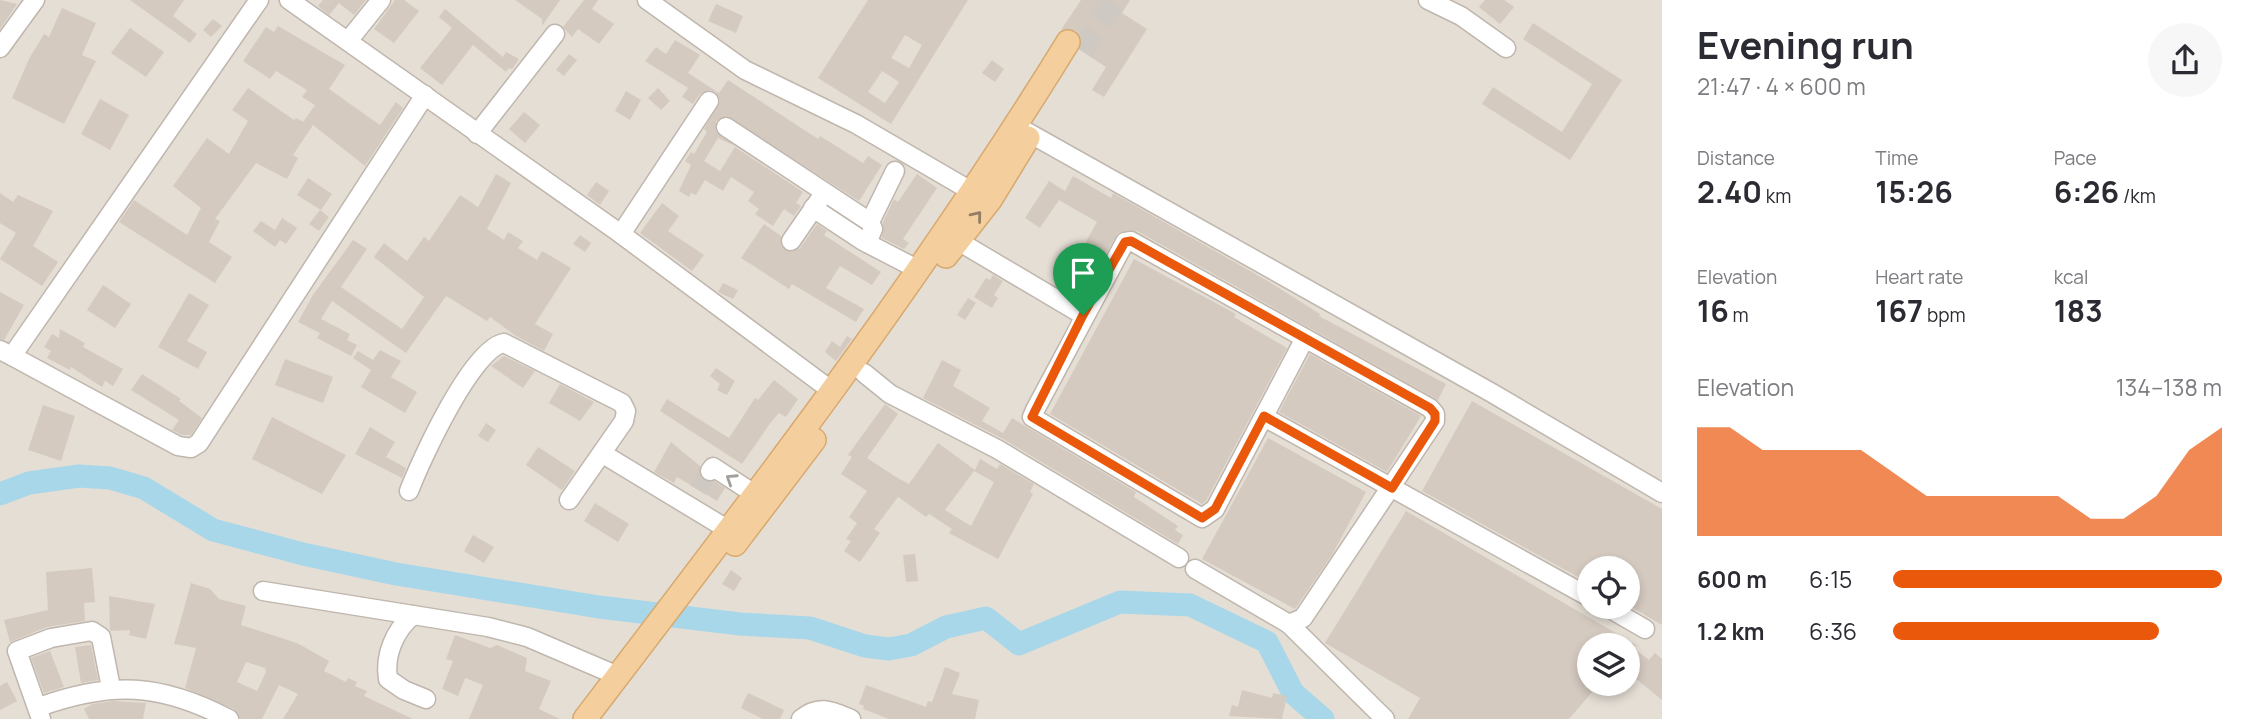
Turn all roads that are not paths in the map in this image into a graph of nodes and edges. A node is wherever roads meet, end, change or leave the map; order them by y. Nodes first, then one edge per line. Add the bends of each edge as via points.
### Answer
1 (35, 0) edge
2 (259, 0) edge
3 (289, 0) edge
4 (381, 0) edge
5 (647, 0) edge
6 (1428, 0) edge
7 (555, 34) dead end
8 (348, 41) junction
9 (1075, 47) tunnel mouth
10 (0, 48) edge
11 (1506, 48) dead end
12 (425, 95) junction
13 (709, 101) dead end
14 (726, 127) dead end
15 (1023, 130) junction
16 (477, 134) junction
17 (895, 172) dead end
18 (971, 191) junction
19 (819, 201) junction
20 (870, 222) junction
21 (621, 234) junction
22 (951, 237) junction
23 (791, 241) dead end
24 (867, 243) junction
25 (919, 270) junction
26 (1083, 315) junction
27 (1304, 340) junction
28 (6, 353) edge
29 (864, 373) junction
30 (832, 391) junction
31 (1264, 416) junction
32 (603, 454) junction
33 (710, 471) dead end
34 (1392, 488) junction
35 (698, 490) dead end
36 (409, 491) dead end
37 (753, 493) junction
38 (1662, 493) edge
39 (569, 500) dead end
40 (730, 525) junction
41 (1179, 558) dead end
42 (1195, 569) dead end
43 (1577, 590) edge
44 (263, 591) dead end
45 (673, 613) junction
46 (413, 615) junction
47 (1628, 619) edge
48 (1289, 624) junction
49 (1645, 629) dead end
50 (618, 676) junction
51 (111, 688) junction
52 (426, 699) dead end
53 (40, 713) edge
54 (229, 719) edge
55 (585, 719) edge
56 (601, 719) edge
57 (802, 719) edge
58 (851, 719) edge
59 (1385, 719) edge

1 - 10 street
2 - 28 street
3 - 8 street
4 - 8 street
5 - 18 street via 745,70 856,124
6 - 11 street via 1461,16
7 - 16 street
8 - 12 street
9 - 15 main road
12 - 16 street
12 - 28 street via 199,443 191,448 178,446
13 - 21 street
14 - 19 street
15 - 18 main road
22 -> 15 main road via 990,200
15 - 38 street
16 - 21 street
17 - 20 street
18 - 22 main road
19 - 20 street
19 - 23 street
19 - 24 street
20 - 24 street via 873,229
21 - 30 street
22 - 25 main road
22 - 26 street
22 - 29 main road
24 - 25 street
25 - 30 main road
26 - 27 street via 1125,242 1131,241
26 - 31 street via 1032,417 1202,518 1215,509
27 - 31 street
27 - 34 street via 1435,414 1435,421
29 - 41 street via 890,394 997,449
29 - 45 main road
30 - 37 main road
31 - 34 street
32 - 36 street via 624,421 622,403 504,343 496,345 472,373 429,441
32 - 39 street
32 - 40 street
37 -> 33 street via 713,467
34 - 43 street
34 - 48 street via 1303,618
35 - 40 street via 694,496
37 - 40 main road
40 - 45 main road
42 - 48 street
44 - 46 street
45 - 50 main road
45 - 56 main road
46 - 50 street via 527,637
46 - 52 street via 400,626 386,668 388,679
47 - 49 street
48 - 59 street
50 - 55 main road
51 - 53 street
51 - 53 street via 101,637 92,631 51,638 17,651
51 - 54 street via 172,696
57 - 58 street via 817,709

